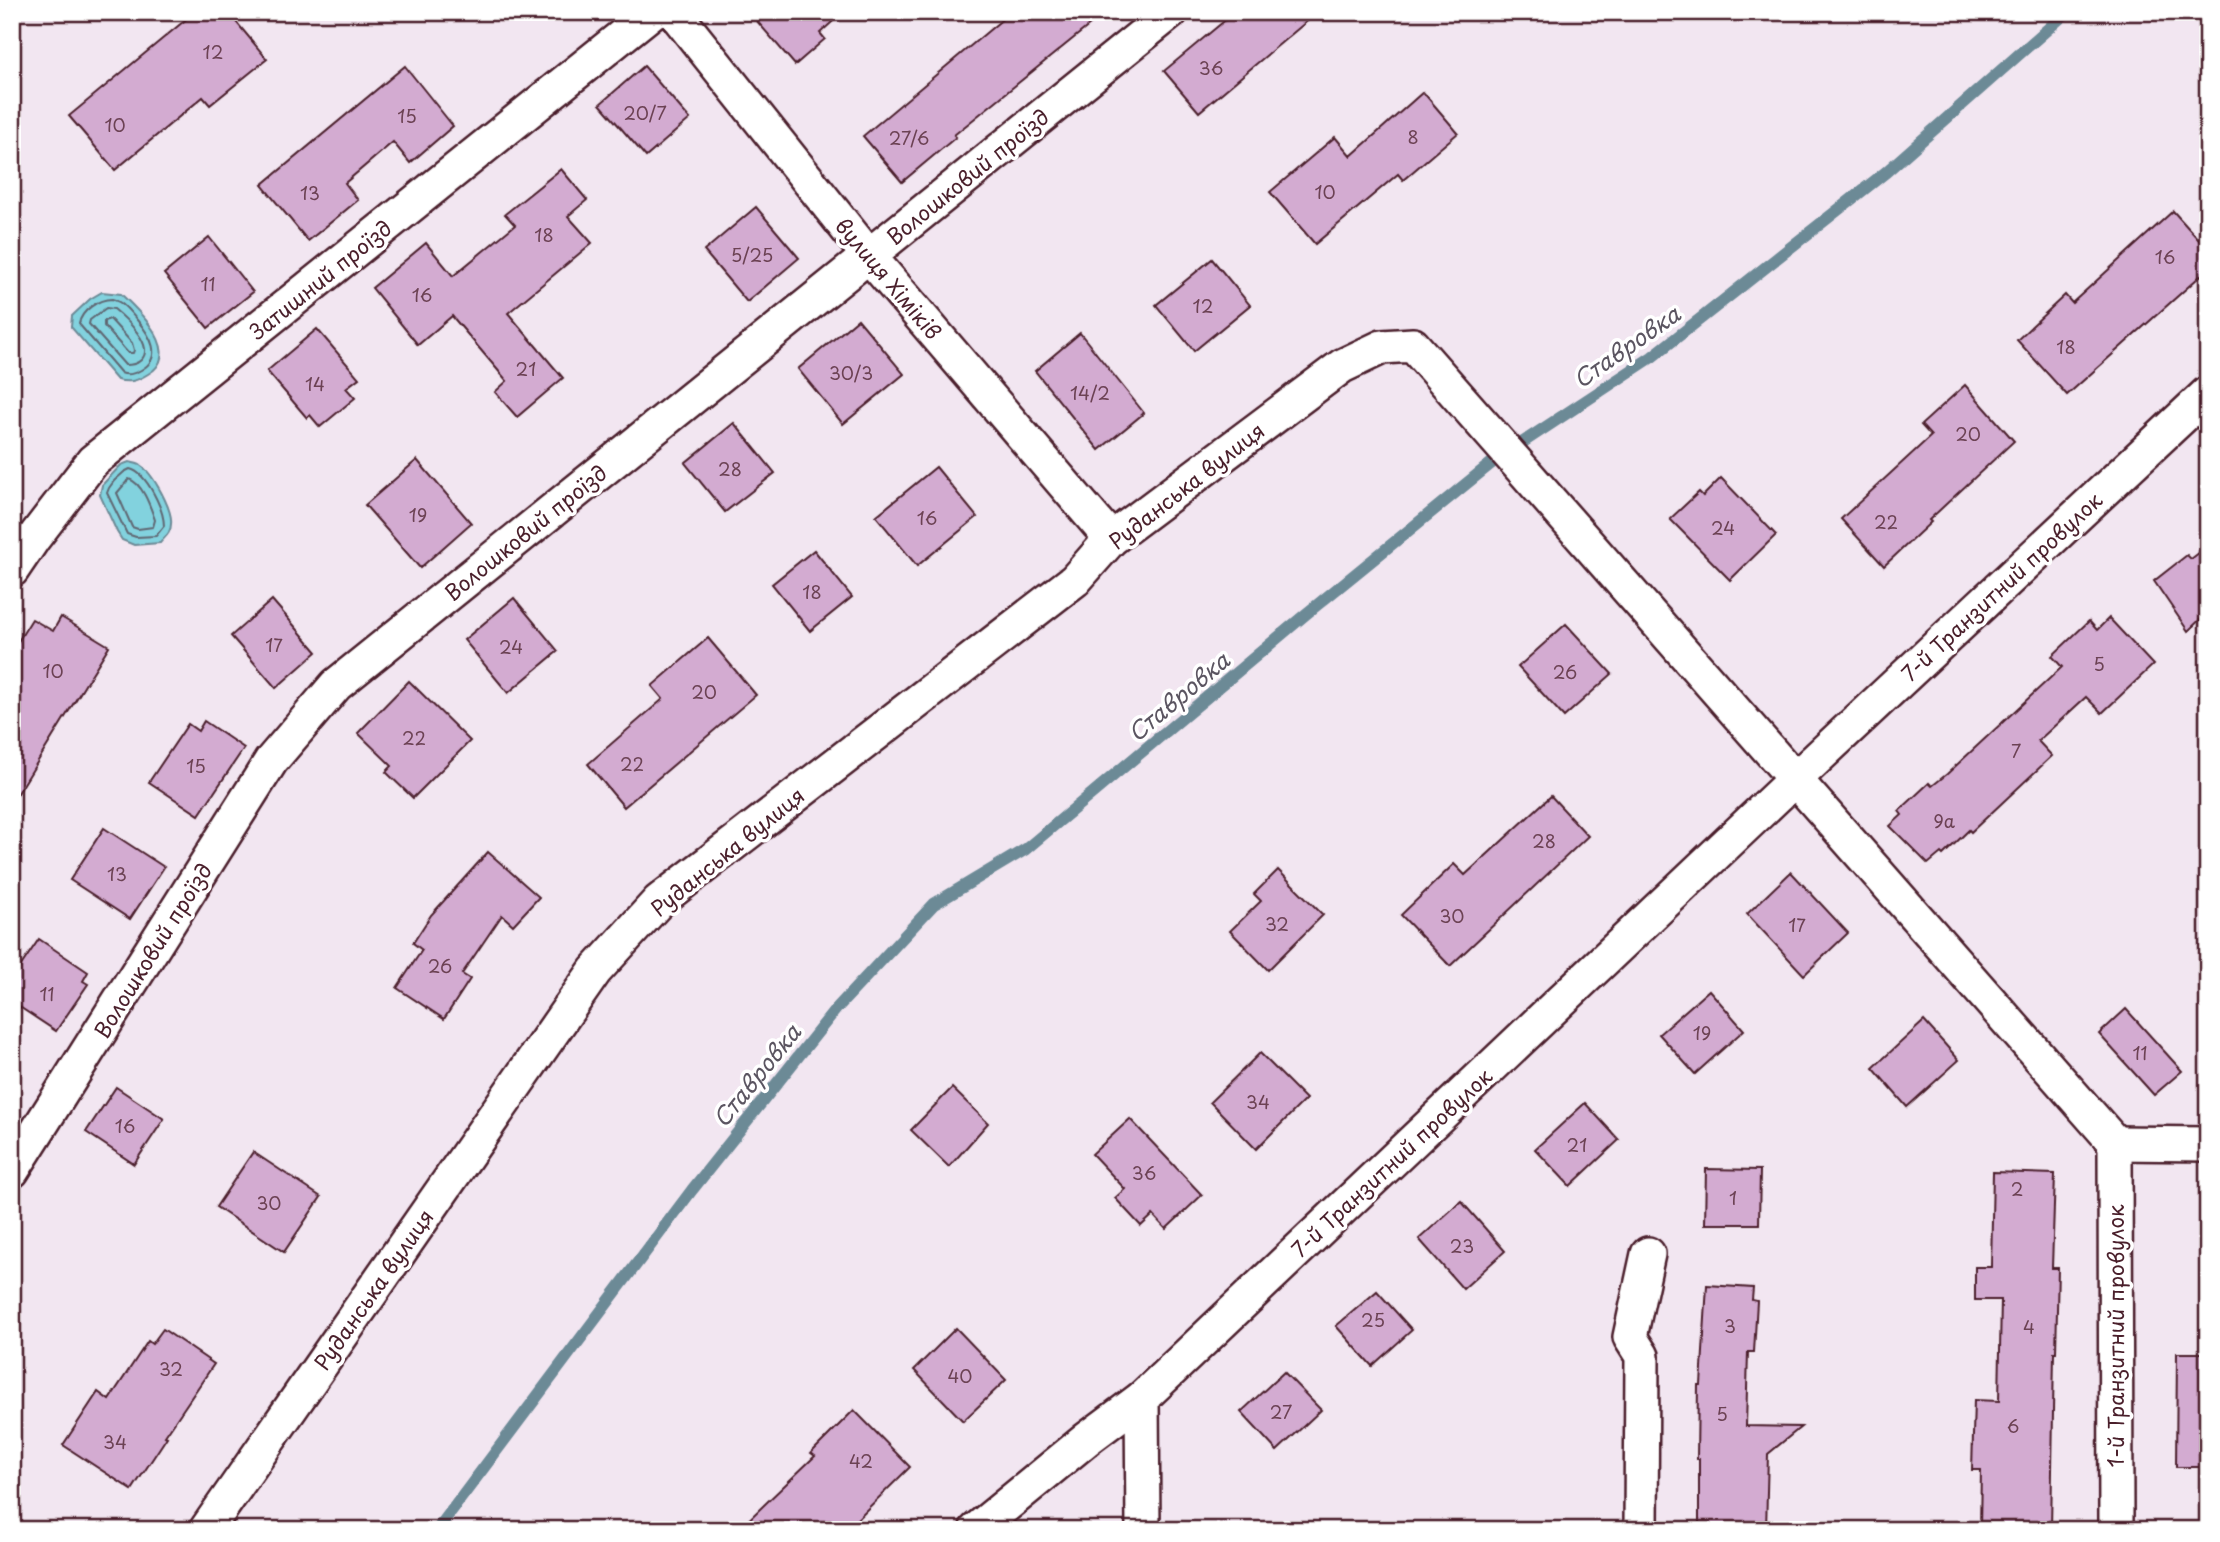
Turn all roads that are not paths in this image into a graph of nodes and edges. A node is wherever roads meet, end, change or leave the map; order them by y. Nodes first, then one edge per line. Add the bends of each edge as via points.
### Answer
1 (652, 12) edge
2 (674, 12) edge
3 (1171, 12) edge
4 (868, 255) junction
5 (2208, 393) edge
6 (1111, 539) junction
7 (12, 570) edge
8 (1794, 780) junction
9 (2115, 1143) junction
10 (2208, 1144) edge
11 (12, 1171) edge
12 (1648, 1254) dead end
13 (1142, 1398) junction
14 (206, 1530) edge
15 (976, 1530) edge
16 (1143, 1530) edge
17 (1642, 1530) edge
18 (2116, 1530) edge

1 - 7 street, Затишний проїзд via 93,461
2 - 4 street, вулиця Хіміків
3 - 4 street, Волошковий проїзд
4 - 6 street, вулиця Хіміків
4 - 11 street, Волошковий проїзд via 336,685 271,761
5 - 8 street, 7-й Транзитний провулок
6 - 8 street, Руданська вулиця via 1342,366 1382,347 1413,345
6 - 14 street, Руданська вулиця via 1075,580 659,901 622,941 595,971
8 - 9 street
8 - 13 street, 7-й Транзитний провулок
9 - 10 street
9 - 18 street, 1-й Транзитний провулок
12 - 17 street via 1630,1338 1642,1356
13 - 15 street, 7-й Транзитний провулок
13 - 16 street

